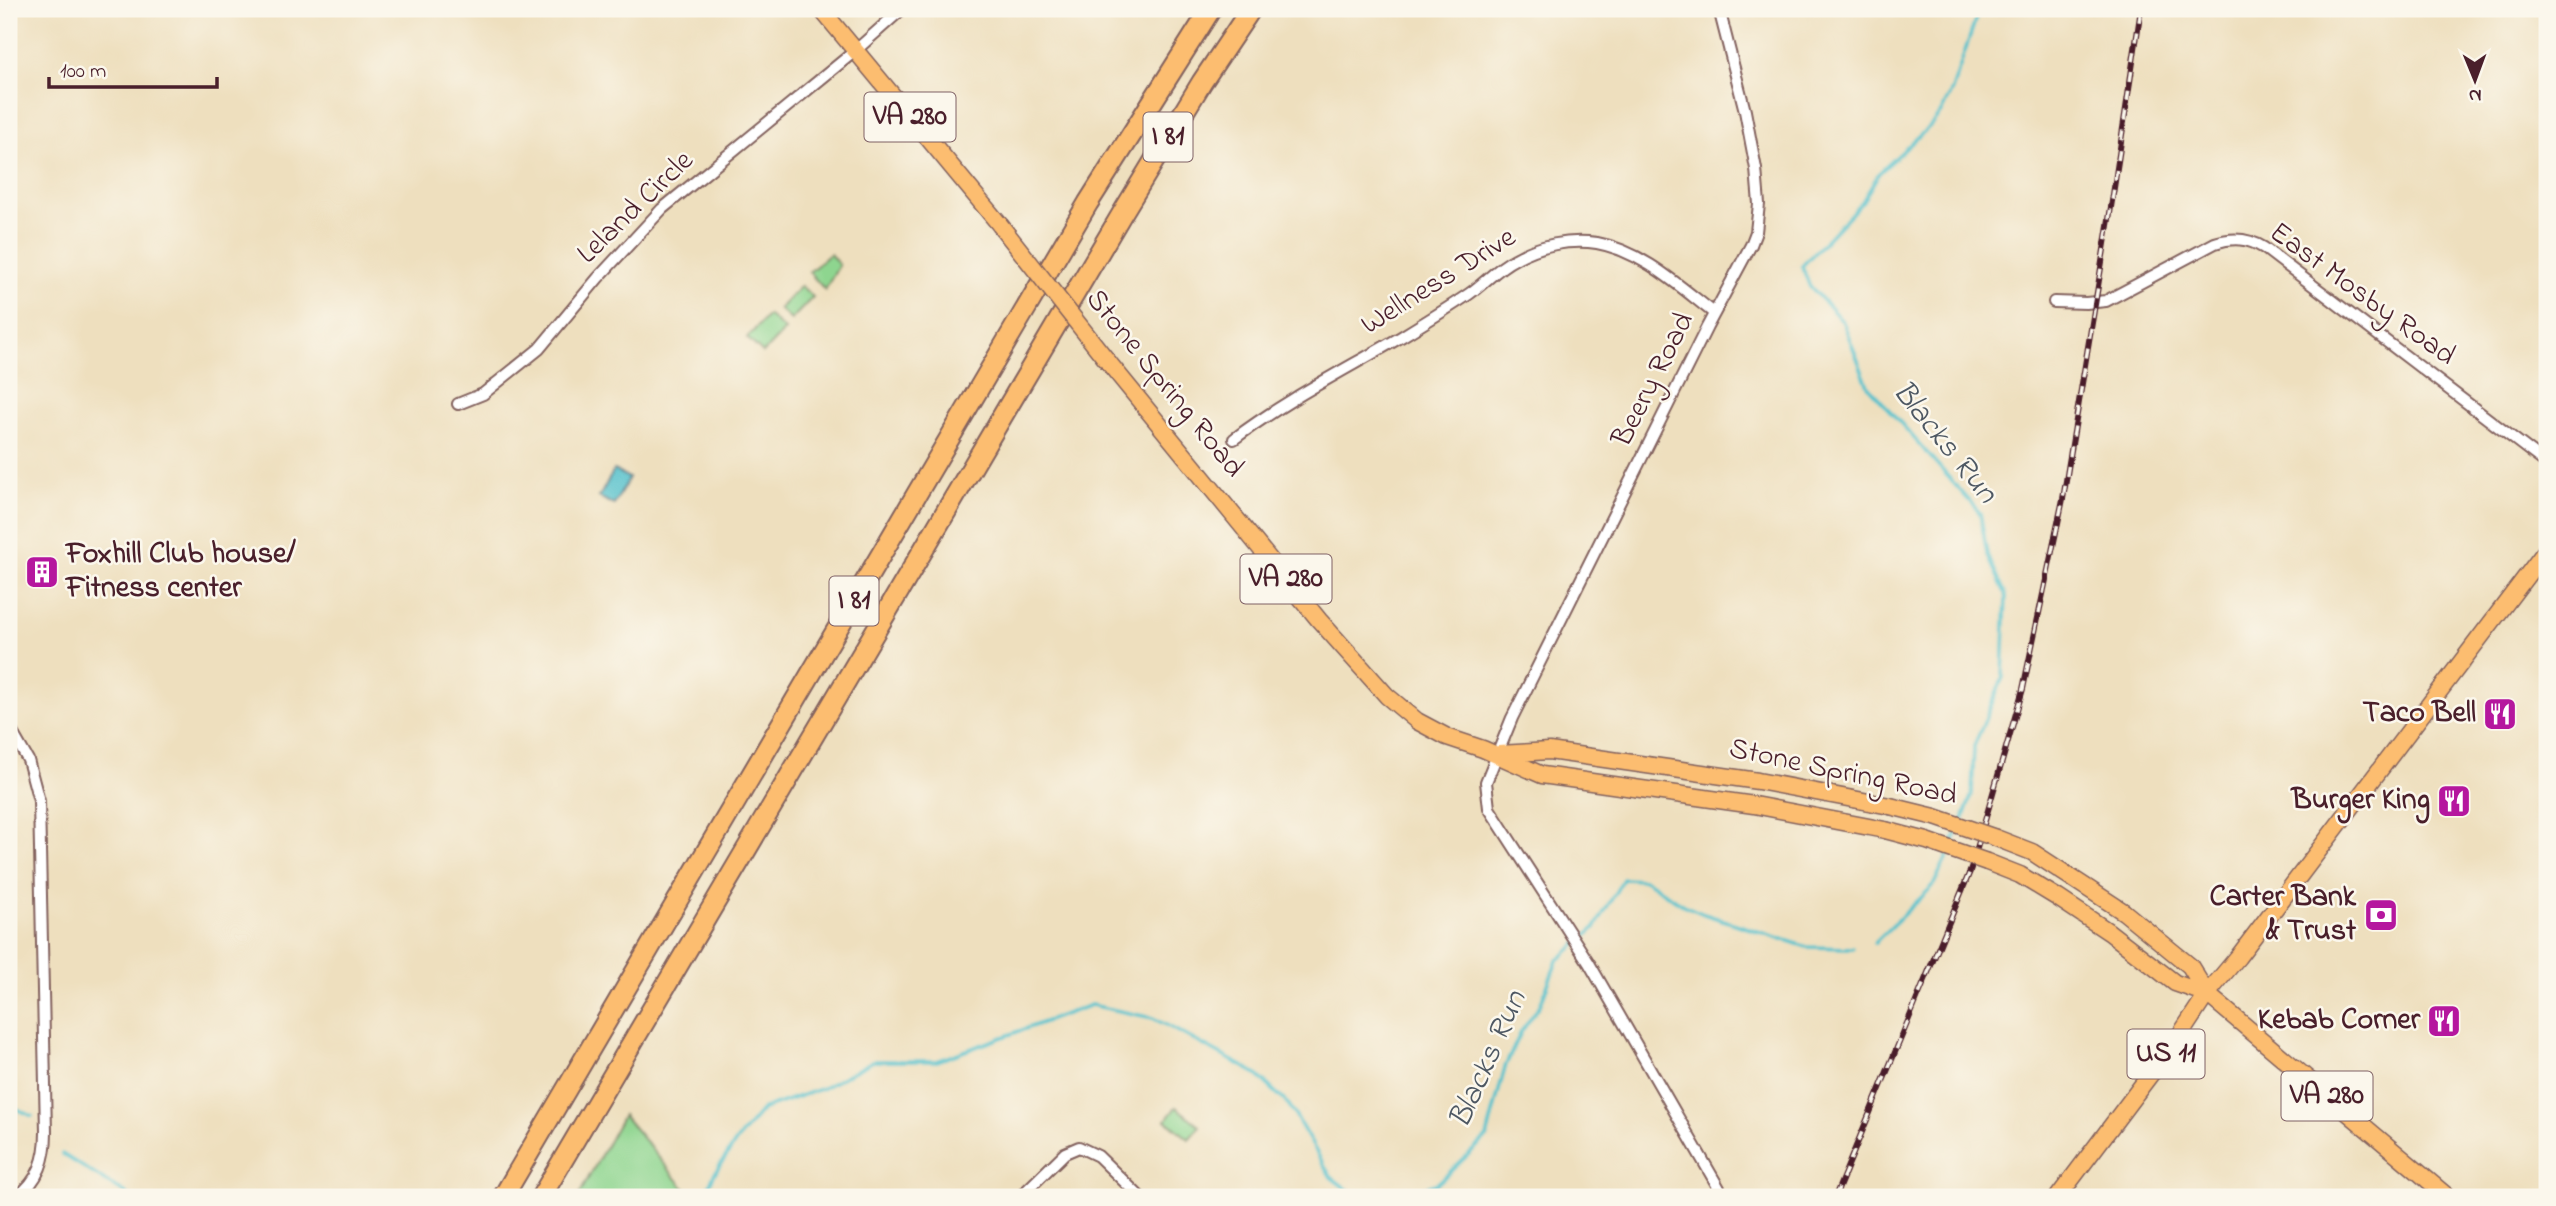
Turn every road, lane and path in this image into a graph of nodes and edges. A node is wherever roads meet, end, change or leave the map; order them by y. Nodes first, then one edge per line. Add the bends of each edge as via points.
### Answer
1 (821, 9) edge
2 (902, 9) edge
3 (1211, 9) edge
4 (1251, 9) edge
5 (1719, 9) edge
6 (855, 51) junction
7 (2054, 302) dead end
8 (1714, 313) junction
9 (457, 404) dead end
10 (1234, 439) dead end
11 (2547, 464) edge
12 (2547, 549) edge
13 (9, 727) edge
14 (1496, 755) junction
15 (2207, 994) junction
16 (17, 1197) edge
17 (503, 1197) edge
18 (541, 1197) edge
19 (1020, 1197) edge
20 (1140, 1197) edge
21 (1724, 1197) edge
22 (2058, 1197) edge
23 (2448, 1197) edge

1 - 6 main road, Stone Spring Road / VA 280
2 - 6 street, Leland Circle
3 - 17 highway, I 81 via 1088,203
4 - 18 highway, I 81 via 1128,202
5 - 8 street, Beery Road via 1751,141 1759,204 1751,245
6 - 9 street, Leland Circle via 662,209 539,349 483,394
6 - 14 main road, Stone Spring Road / VA 280, bridge via 1319,620 1387,696 1417,721
7 - 11 street, East Mosby Road via 2106,301 2216,243 2249,241
8 - 10 street, Wellness Drive via 1658,270 1621,250 1597,243 1543,247 1515,258 1469,294 1279,406
8 - 14 street, Beery Road
12 - 15 main road, US 11
13 - 16 street via 28,760 39,801 46,1132 39,1171
14 - 15 main road, Stone Spring Road / VA 280, bridge via 1542,775 1754,805 1927,841 2020,875 2109,932 2175,983
14 - 15 main road, Stone Spring Road / VA 280, bridge via 1549,751 1758,781 1935,817 2032,852 2124,912 2190,966
14 - 21 street via 1486,782 1489,808 1589,962
15 - 22 main road, US 11
15 - 23 main road, Stone Spring Road / VA 280
19 - 20 street via 1065,1153 1079,1147 1098,1156

